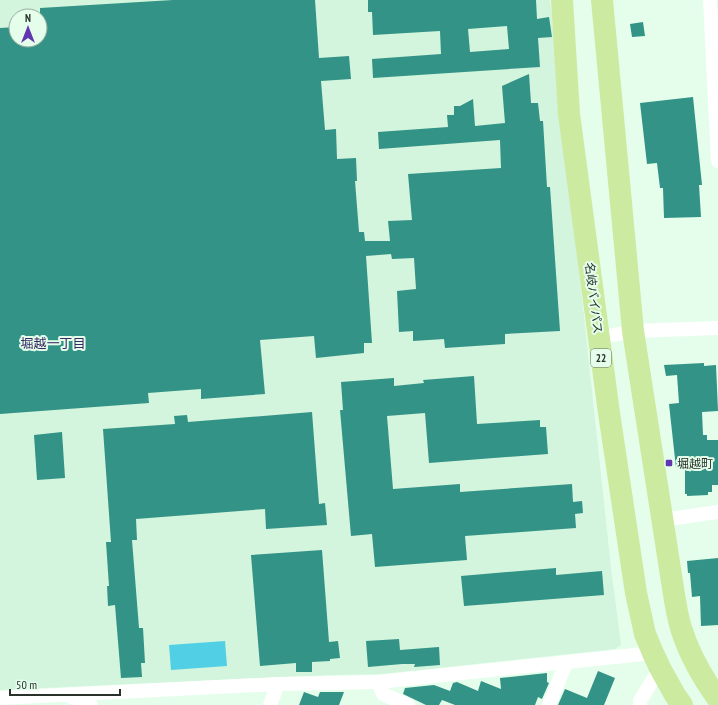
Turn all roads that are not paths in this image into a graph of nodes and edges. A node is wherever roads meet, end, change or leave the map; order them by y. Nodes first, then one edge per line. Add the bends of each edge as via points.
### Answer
1 (562, 0) edge
2 (602, 0) edge
3 (710, 0) edge
4 (715, 48) edge
5 (718, 161) edge
6 (718, 328) edge
7 (634, 331) junction
8 (599, 338) junction
9 (718, 512) edge
10 (662, 520) junction
11 (656, 661) junction
12 (566, 663) junction
13 (378, 682) junction
14 (278, 684) junction
15 (66, 695) junction
16 (0, 698) edge
17 (718, 699) edge
18 (91, 705) edge
19 (270, 705) edge
20 (408, 705) edge
21 (549, 705) edge
22 (640, 705) edge
23 (682, 705) edge

1 - 8 highway, 名岐バイパス / 22 via 569,114
2 - 7 highway
3 - 4 street
4 - 5 street
6 - 7 street
7 - 8 street
7 - 10 highway
8 - 11 highway, 名岐バイパス / 22 via 636,593 645,634
9 - 10 street
10 - 17 highway via 680,627 691,656
11 - 12 street
11 - 22 street
11 - 23 highway, 名岐バイパス / 22
12 - 13 street
12 - 21 street
13 - 14 street
13 - 20 street via 383,694
14 - 15 street
14 - 19 street
15 - 16 street
15 - 18 street

